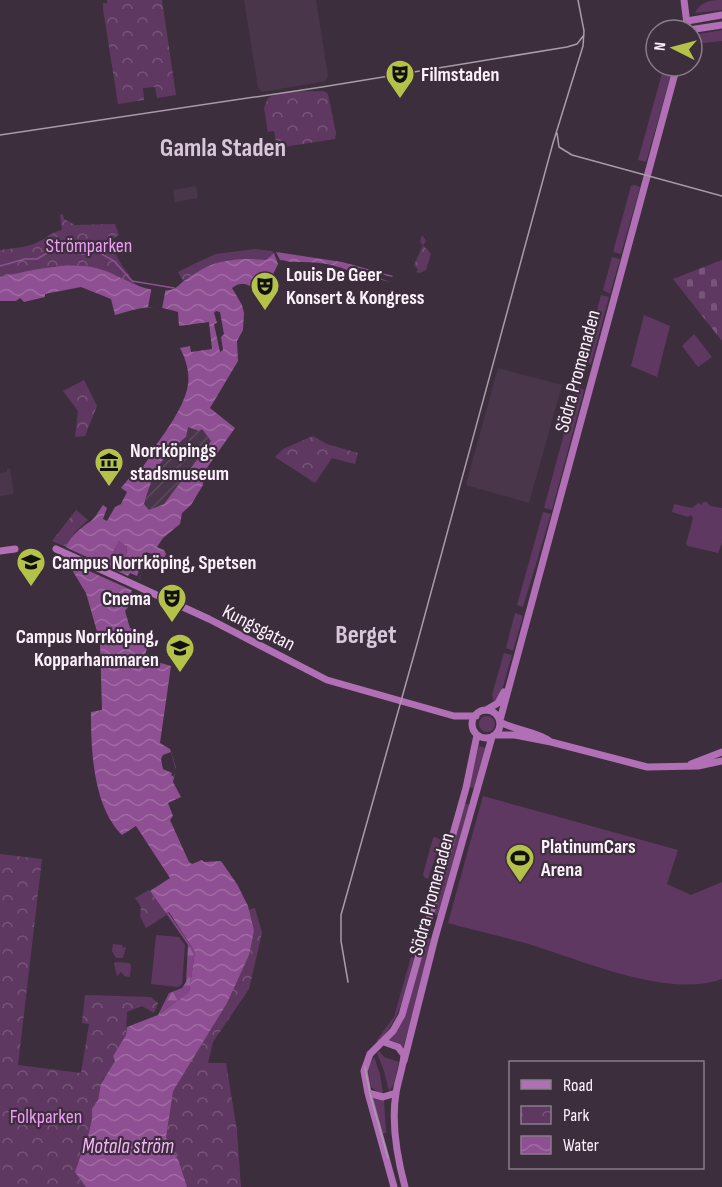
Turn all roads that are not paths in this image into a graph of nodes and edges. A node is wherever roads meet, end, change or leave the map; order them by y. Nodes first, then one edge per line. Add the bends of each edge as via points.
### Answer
1 (684, 0) edge
2 (722, 15) edge
3 (687, 18) edge
4 (704, 18) edge
5 (722, 25) edge
6 (704, 28) edge
7 (674, 78) edge
8 (15, 549) dead end
9 (56, 549) dead end
10 (0, 551) edge
11 (508, 684) junction
12 (486, 710) junction
13 (454, 716) junction
14 (476, 716) junction
15 (500, 721) junction
16 (472, 725) junction
17 (477, 735) junction
18 (494, 736) junction
19 (551, 742) junction
20 (722, 752) edge
21 (722, 761) edge
22 (689, 766) junction
23 (384, 1042) junction
24 (404, 1061) junction
25 (368, 1093) junction
26 (396, 1093) junction
27 (394, 1187) edge
28 (405, 1187) edge

1 - 3 main road
2 - 4 main road
5 - 6 main road
7 - 11 main road, Södra Promenaden
8 - 10 main road
9 - 13 main road, Kungsgatan via 327,680
11 - 12 main road, Södra Promenaden via 498,702
11 - 15 main road, Södra Promenaden
12 - 14 main road
12 - 15 main road
13 - 14 main road, Kungsgatan
13 - 16 main road, Kungsgatan
14 - 16 main road
15 - 18 main road
15 - 19 main road
16 - 17 main road
17 - 18 main road
17 - 23 main road, Södra Promenaden via 405,1006
18 - 19 main road via 515,735
18 - 24 main road, Södra Promenaden
19 - 22 main road via 647,767
20 - 22 main road
21 - 22 main road
23 - 24 main road via 398,1047
23 - 25 main road via 366,1061 363,1075
24 - 26 main road
25 - 26 main road via 383,1097
25 - 27 main road
26 - 28 main road via 396,1139

